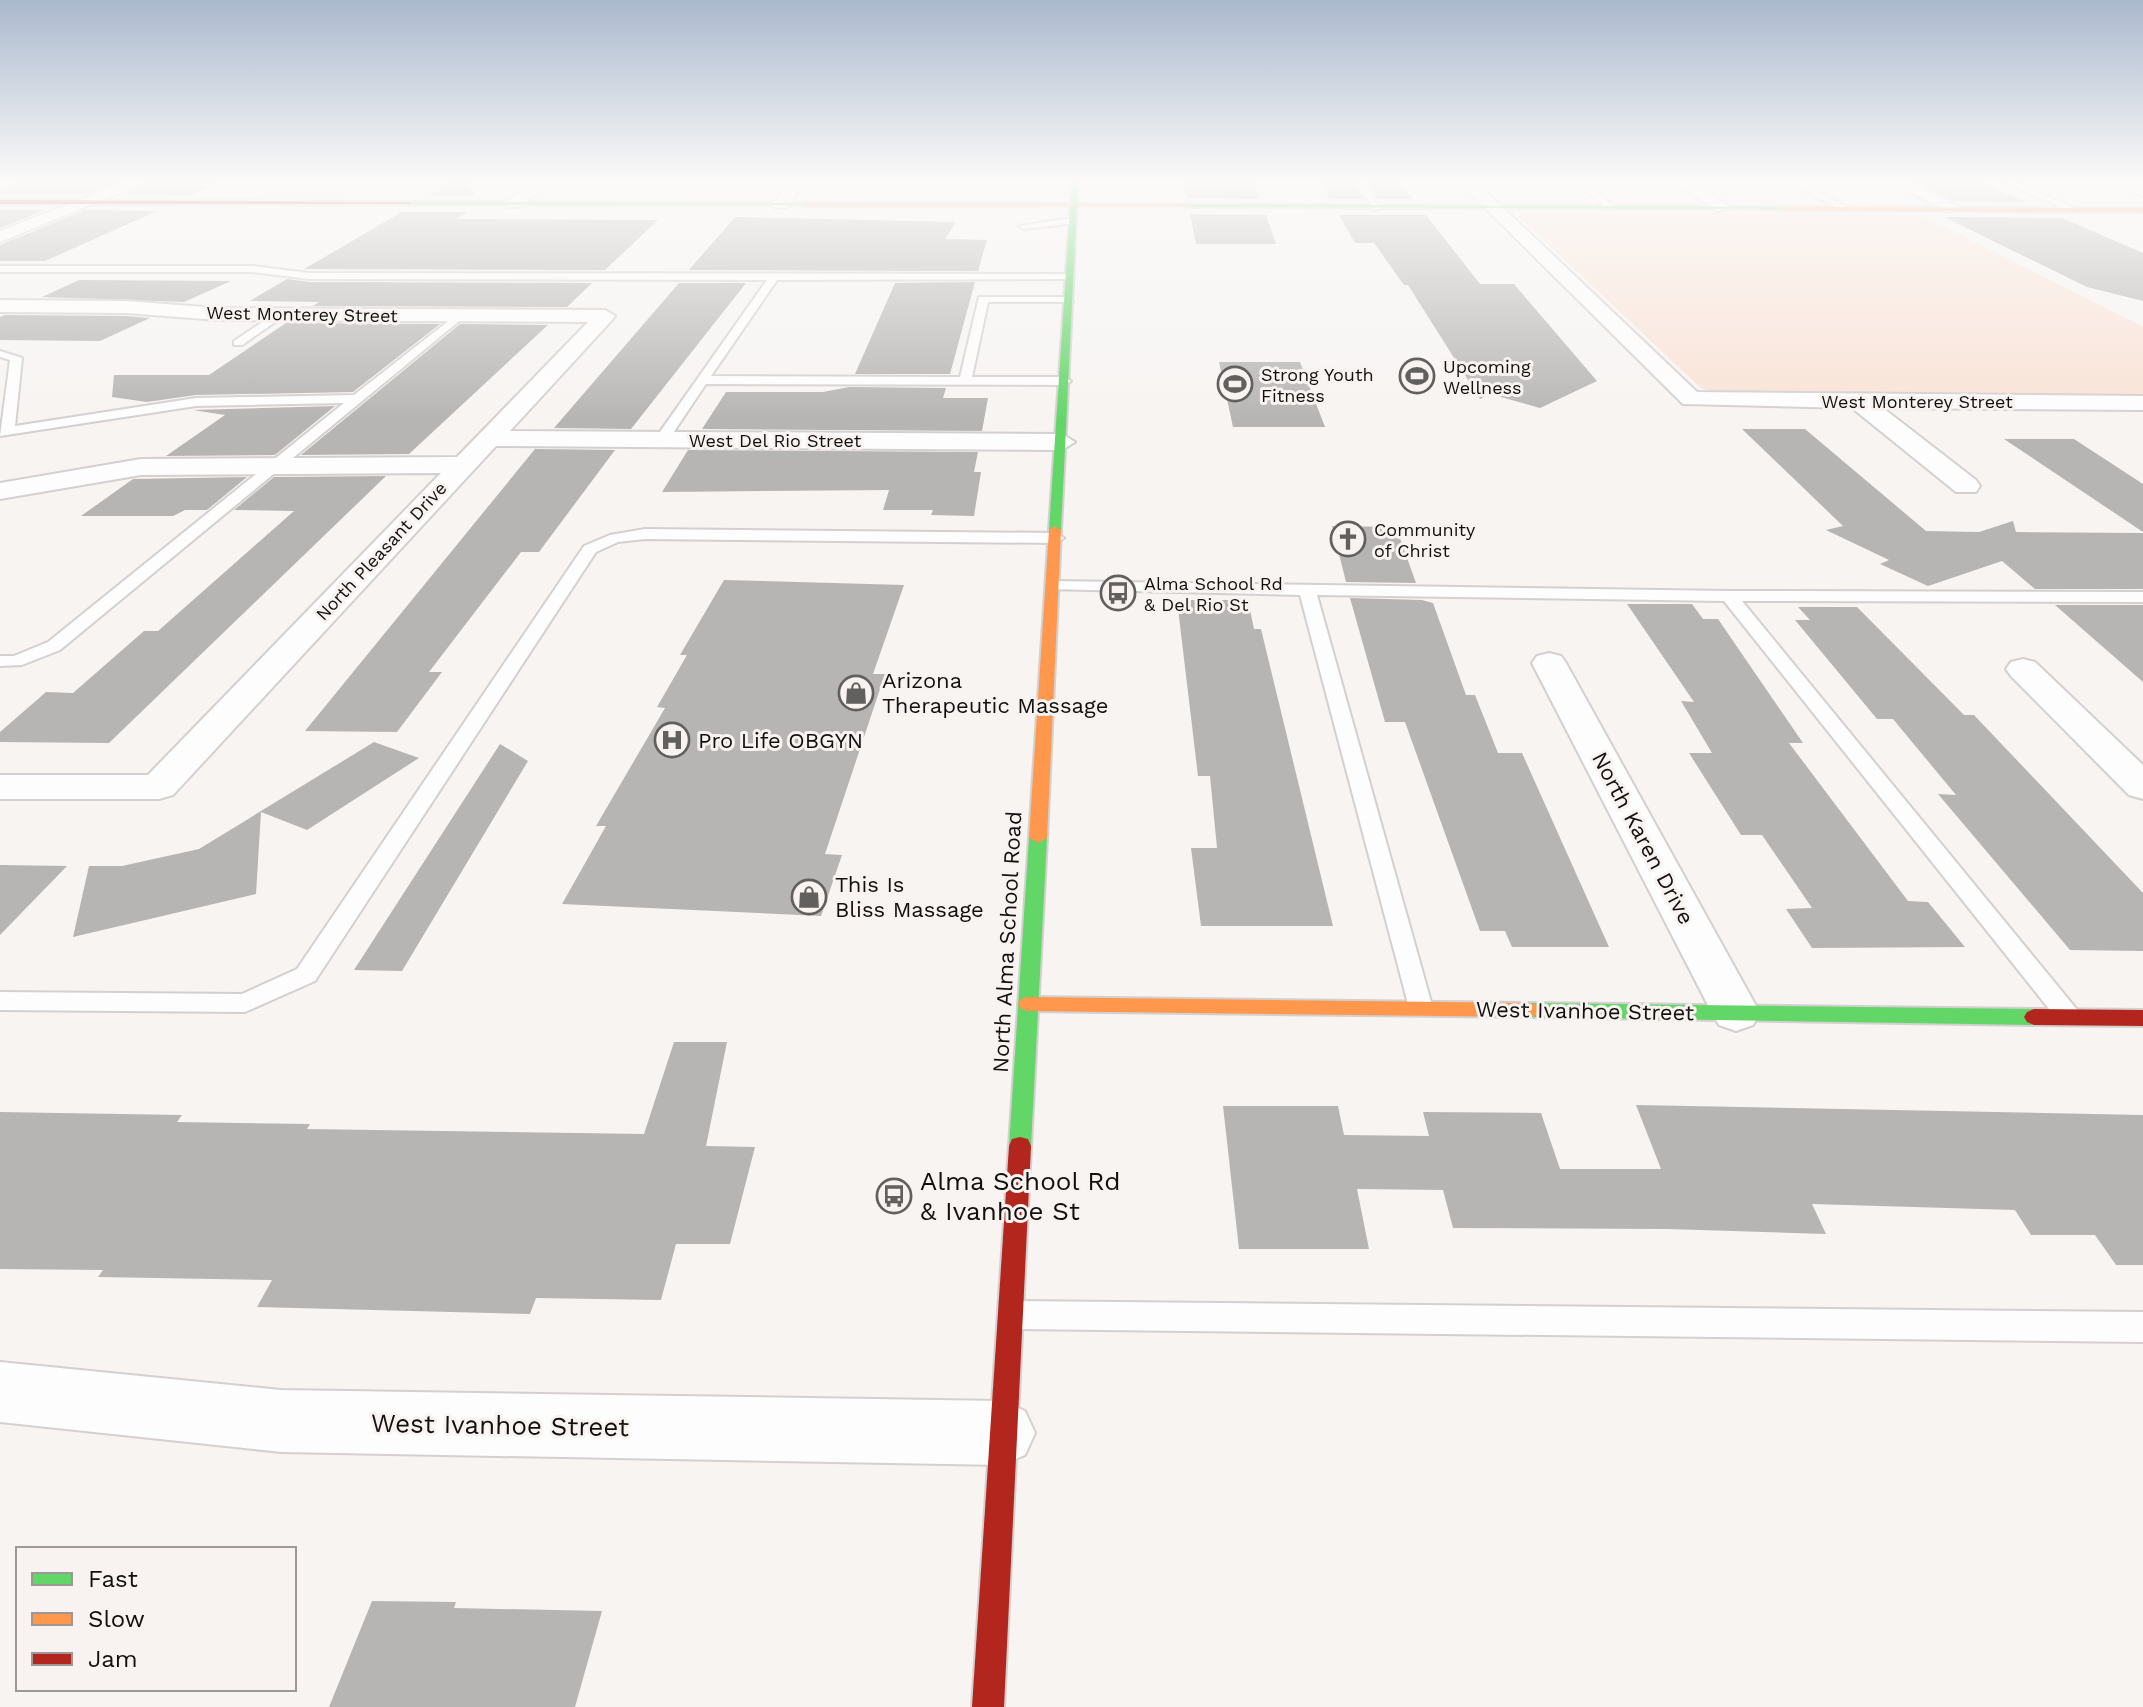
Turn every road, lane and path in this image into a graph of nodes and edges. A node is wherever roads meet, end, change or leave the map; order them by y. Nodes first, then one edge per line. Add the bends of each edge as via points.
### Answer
1 (1071, 261) edge
2 (1548, 261) edge
3 (4, 266) edge
4 (774, 277) junction
5 (1070, 277) junction
6 (1069, 300) junction
7 (0, 306) edge
8 (280, 315) junction
9 (460, 315) junction
10 (605, 316) joint
11 (238, 343) dead end
12 (0, 354) edge
13 (702, 380) junction
14 (965, 381) junction
15 (1065, 381) junction
16 (357, 399) junction
17 (1859, 401) junction
18 (2143, 403) edge
19 (4, 432) edge
20 (488, 438) junction
21 (662, 439) junction
22 (1062, 442) junction
23 (277, 465) junction
24 (461, 465) junction
25 (1966, 486) dead end
26 (0, 491) edge
27 (1056, 538) junction
28 (1053, 586) junction
29 (1307, 589) junction
30 (1729, 596) junction
31 (2143, 597) edge
32 (0, 661) edge
33 (1549, 663) dead end
34 (2023, 669) dead end
35 (0, 787) edge
36 (2143, 787) edge
37 (0, 1001) edge
38 (1028, 1004) junction
39 (1420, 1009) junction
40 (1736, 1013) junction
41 (2070, 1017) junction
42 (2143, 1018) edge
43 (1009, 1315) junction
44 (2143, 1327) edge
45 (0, 1392) edge
46 (1002, 1433) junction
47 (988, 1707) edge

1 - 5 street, North Alma School Road
2 - 17 street, West Monterey Street via 1691,399
3 - 4 lane via 253,269 309,276
4 - 5 lane
4 - 13 lane
5 - 6 street, North Alma School Road
6 - 14 lane via 983,299
6 - 15 street, North Alma School Road
7 - 8 street, West Monterey Street
8 - 9 street, West Monterey Street
8 - 11 lane
9 - 10 street, West Monterey Street
9 - 16 lane
10 - 20 street, North Pleasant Drive
12 - 19 lane via 16,358
13 - 14 lane
13 - 21 lane
14 - 15 lane
15 - 22 street, North Alma School Road
16 - 19 lane via 196,402
16 - 23 lane
17 - 18 street, West Monterey Street
17 - 25 street
20 - 21 street, West Del Rio Street
20 - 24 street, North Pleasant Drive
21 - 22 street, West Del Rio Street
22 - 27 street, North Alma School Road
23 - 24 street
23 - 26 street via 141,467
23 - 32 lane via 54,646 16,661
24 - 35 street, North Pleasant Drive via 159,787
27 - 28 street, North Alma School Road
27 - 37 lane via 615,538 590,549 306,975 245,1003
28 - 29 lane
28 - 38 street, North Alma School Road
29 - 30 lane
29 - 39 lane
30 - 31 lane
30 - 41 lane
33 - 40 street, North Karen Drive
34 - 36 street
38 - 39 street, West Ivanhoe Street
38 - 43 street, North Alma School Road
39 - 40 street, West Ivanhoe Street
40 - 41 street, West Ivanhoe Street
41 - 42 street, West Ivanhoe Street
43 - 44 lane
43 - 46 street, North Alma School Road
45 - 46 street, West Ivanhoe Street via 281,1421
46 - 47 street, North Alma School Road

